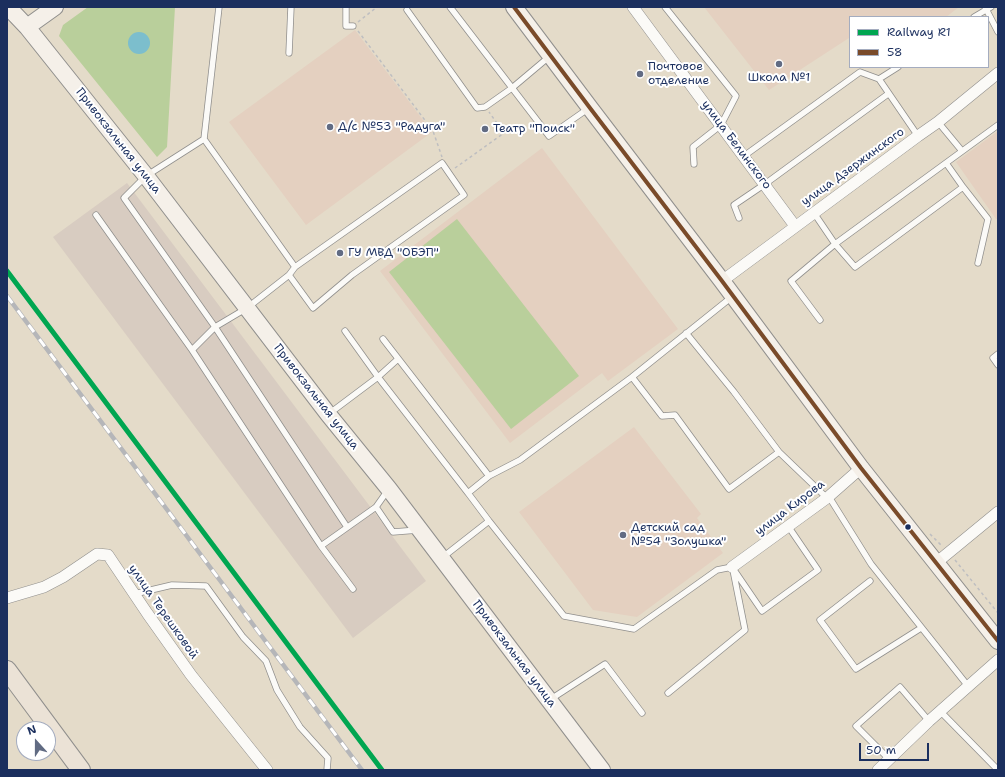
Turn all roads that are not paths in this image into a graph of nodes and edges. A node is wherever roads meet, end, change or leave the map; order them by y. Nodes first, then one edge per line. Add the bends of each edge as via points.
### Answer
1 (8, 7) edge
2 (54, 7) edge
3 (219, 7) edge
4 (291, 7) edge
5 (346, 7) edge
6 (450, 7) edge
7 (514, 7) edge
8 (633, 7) edge
9 (665, 7) edge
10 (988, 8) edge
11 (407, 10) dead end
12 (976, 16) edge
13 (353, 26) road end
14 (27, 28) junction
15 (998, 32) edge
16 (289, 53) dead end
17 (551, 56) junction
18 (896, 68) edge
19 (998, 73) edge
20 (879, 79) junction
21 (512, 88) junction
22 (888, 94) junction
23 (590, 108) junction
24 (938, 122) junction
25 (721, 125) junction
26 (998, 125) edge
27 (918, 136) junction
28 (204, 139) junction
29 (962, 151) junction
30 (744, 156) junction
31 (946, 163) junction
32 (694, 164) dead end
33 (146, 176) junction
34 (765, 184) junction
35 (963, 187) junction
36 (814, 213) junction
37 (96, 215) dead end
38 (739, 218) dead end
39 (795, 226) junction
40 (835, 244) junction
41 (978, 263) dead end
42 (295, 267) junction
43 (289, 275) junction
44 (722, 281) junction
45 (733, 296) junction
46 (247, 308) junction
47 (820, 320) dead end
48 (215, 327) junction
49 (345, 331) dead end
50 (686, 334) junction
51 (383, 340) dead end
52 (192, 350) junction
53 (998, 354) edge
54 (398, 359) junction
55 (998, 365) edge
56 (378, 377) junction
57 (632, 377) junction
58 (328, 414) junction
59 (779, 452) junction
60 (861, 468) junction
61 (489, 476) junction
62 (389, 489) junction
63 (468, 493) junction
64 (827, 498) junction
65 (376, 507) junction
66 (998, 512) edge
67 (489, 521) junction
68 (788, 526) junction
69 (347, 527) junction
70 (419, 530) junction
71 (321, 546) junction
72 (441, 558) junction
73 (936, 563) junction
74 (732, 567) junction
75 (870, 582) dead end
76 (353, 589) dead end
77 (134, 594) junction
78 (7, 598) edge
79 (921, 628) junction
80 (998, 641) edge
81 (998, 660) edge
82 (7, 670) edge
83 (968, 686) junction
84 (668, 692) dead end
85 (549, 700) junction
86 (940, 711) junction
87 (642, 713) dead end
88 (929, 721) junction
89 (889, 759) junction
90 (879, 769) edge
91 (81, 770) edge
92 (268, 770) edge
93 (327, 770) edge
94 (602, 770) edge
95 (998, 770) edge

1 - 14 street, Привокзальная улица
2 - 14 street
3 - 28 lane
4 - 16 lane
5 - 13 lane via 346,26
6 - 21 lane
7 - 17 street
8 - 25 street, улица Белинского
9 - 25 lane via 736,96
10 - 12 lane
10 - 15 lane
11 - 21 lane via 477,108 485,108
14 - 33 street, Привокзальная улица
17 - 21 lane
17 - 23 street
18 - 20 lane
19 - 24 street, улица Дзержинского
20 - 22 lane
20 - 30 lane via 860,72
21 - 23 lane via 549,136
22 - 27 lane
22 - 34 lane
23 - 44 street
24 - 27 street, улица Дзержинского
24 - 29 lane
25 - 30 street, улица Белинского
25 - 32 lane via 693,146
26 - 29 lane
27 - 36 street, улица Дзержинского
28 - 33 lane
28 - 42 lane
29 - 31 lane
30 - 34 street, улица Белинского
31 - 35 lane
31 - 40 lane
33 - 46 street, Привокзальная улица
33 - 48 lane via 124,198
34 - 38 lane via 734,205
34 - 39 street, улица Белинского
35 - 40 lane via 855,267
35 - 41 lane via 988,219
36 - 39 street, улица Дзержинского
36 - 40 lane
37 - 52 lane
39 - 44 street, улица Дзержинского
40 - 47 lane via 791,281
42 - 43 lane
42 - 43 lane via 442,162 464,195 352,275 313,308
43 - 46 lane
44 - 45 street
45 - 50 lane
45 - 60 street
46 - 48 lane
46 - 58 street, Привокзальная улица
48 - 52 lane
48 - 69 lane
49 - 56 lane
50 - 57 lane
50 - 59 lane
51 - 54 lane
52 - 71 lane
53 - 55 lane via 993,358
54 - 56 lane
54 - 61 lane
56 - 58 lane
56 - 63 lane
57 - 59 lane via 662,416 675,415 729,489
57 - 61 lane via 520,460
58 - 62 street, Привокзальная улица
59 - 64 lane
60 - 64 street, улица Кирова
60 - 73 street
61 - 63 lane
62 - 65 lane
62 - 70 street, Привокзальная улица
63 - 67 lane
64 - 68 street, улица Кирова
64 - 79 lane via 831,500 871,564
65 - 69 lane
65 - 70 lane via 393,532
66 - 73 street
67 - 72 lane
67 - 74 lane via 564,616 634,629 717,570
68 - 74 street, улица Кирова
68 - 74 lane via 818,570 762,611
69 - 71 lane
70 - 72 street, Привокзальная улица
71 - 76 lane
72 - 85 street, Привокзальная улица
73 - 80 street
74 - 84 lane via 745,630
75 - 79 lane via 820,620 856,669
77 - 78 street, улица Терешковой via 108,555 97,554 44,587
77 - 92 street, улица Терешковой via 192,675
77 - 93 lane via 172,585 206,586 243,637 266,661 277,690 300,727 328,758
79 - 83 lane
81 - 83 street
82 - 91 main road
83 - 86 street
85 - 87 lane via 605,664
85 - 94 street, Привокзальная улица
86 - 88 street
86 - 95 lane
88 - 89 street
88 - 89 lane via 900,687 856,726
89 - 90 street

